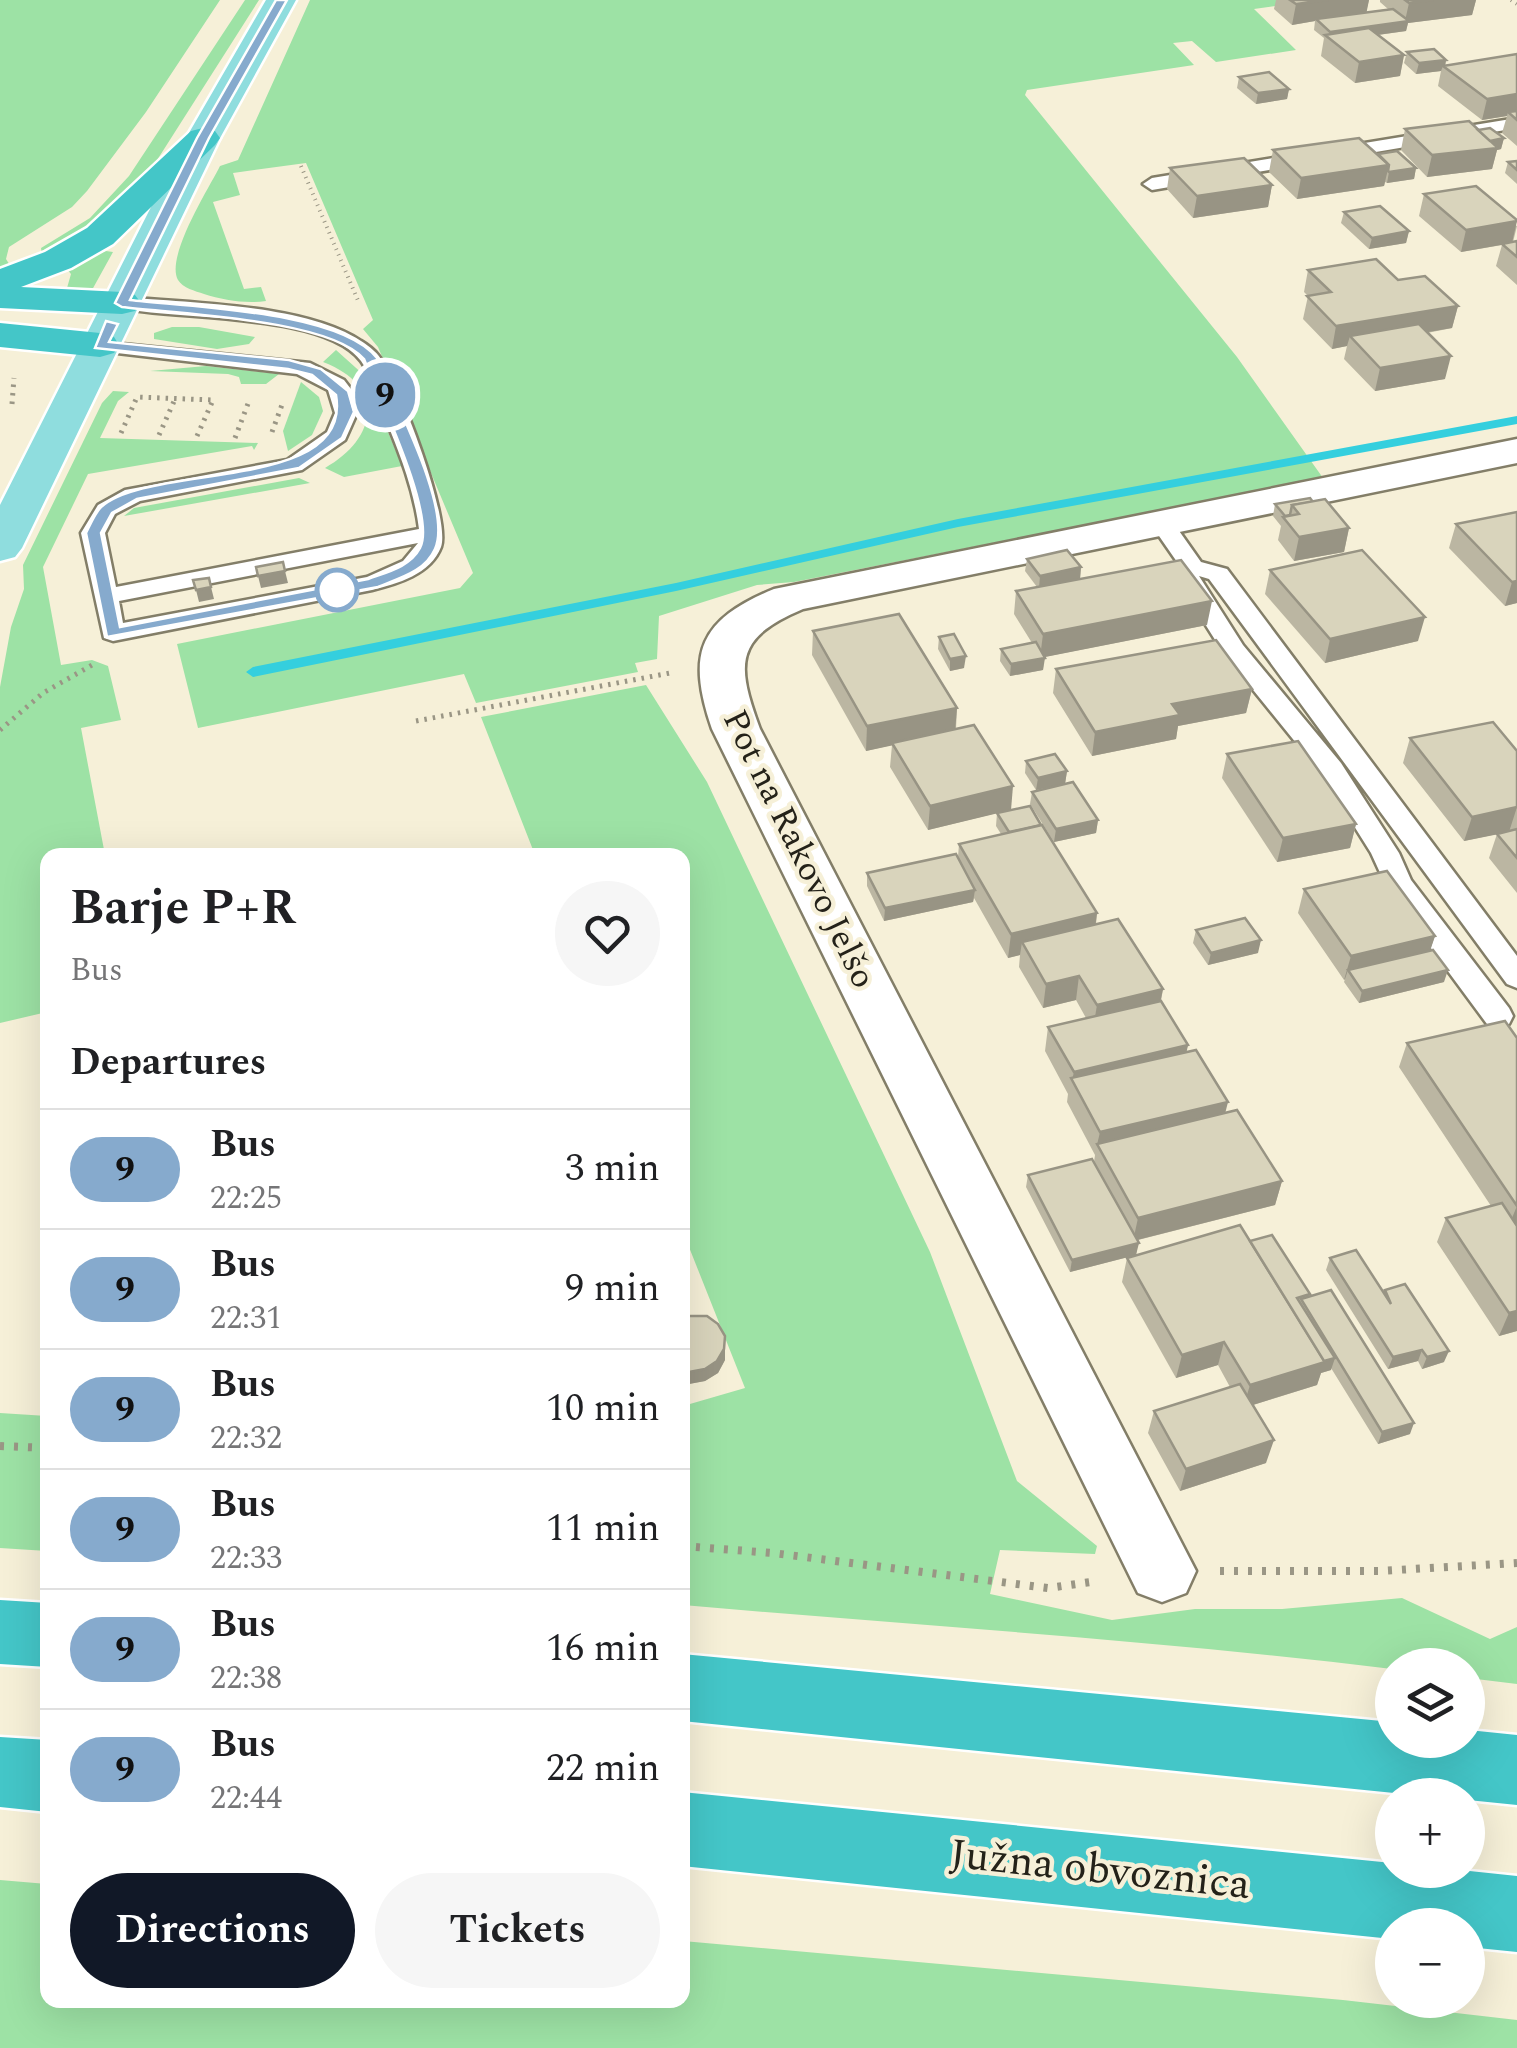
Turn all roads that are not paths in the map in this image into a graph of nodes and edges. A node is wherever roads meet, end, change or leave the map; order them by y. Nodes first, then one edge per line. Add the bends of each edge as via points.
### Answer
1 (281, 0) edge
2 (1517, 122) edge
3 (203, 138) junction
4 (1152, 184) dead end
5 (0, 282) edge
6 (0, 297) edge
7 (122, 303) junction
8 (286, 323) junction
9 (0, 335) edge
10 (100, 346) junction
11 (255, 361) junction
12 (1517, 450) edge
13 (1162, 523) junction
14 (432, 533) junction
15 (0, 548) edge
16 (104, 596) junction
17 (1344, 767) junction
18 (1517, 977) edge
19 (1498, 1016) dead end
20 (1162, 1571) road end
21 (0, 1632) edge
22 (40, 1634) edge
23 (690, 1687) edge
24 (1517, 1770) edge
25 (0, 1772) edge
26 (40, 1775) edge
27 (690, 1830) edge
28 (1517, 1914) edge

1 - 3 main road
2 - 4 lane
3 - 5 highway via 100,236
3 - 7 main road
6 - 7 highway
7 - 8 lane
7 - 10 main road
8 - 11 lane
8 - 14 lane via 349,339 370,358 425,494
9 - 10 highway
10 - 11 lane
10 - 15 main road
11 - 16 lane via 302,368 336,385 346,412 337,435 280,469 118,501 93,533
12 - 13 street, Pot na Rakovo Jelšo
13 - 17 lane via 1193,566 1187,579 1233,649
13 - 20 street, Pot na Rakovo Jelšo via 790,598 736,626 718,665 721,691 745,746
14 - 16 lane
14 - 16 lane via 426,552 409,569 372,583 113,633
17 - 18 lane
17 - 19 lane via 1398,883
21 - 22 highway
23 - 24 highway
25 - 26 highway
27 - 28 highway, Južna obvoznica

